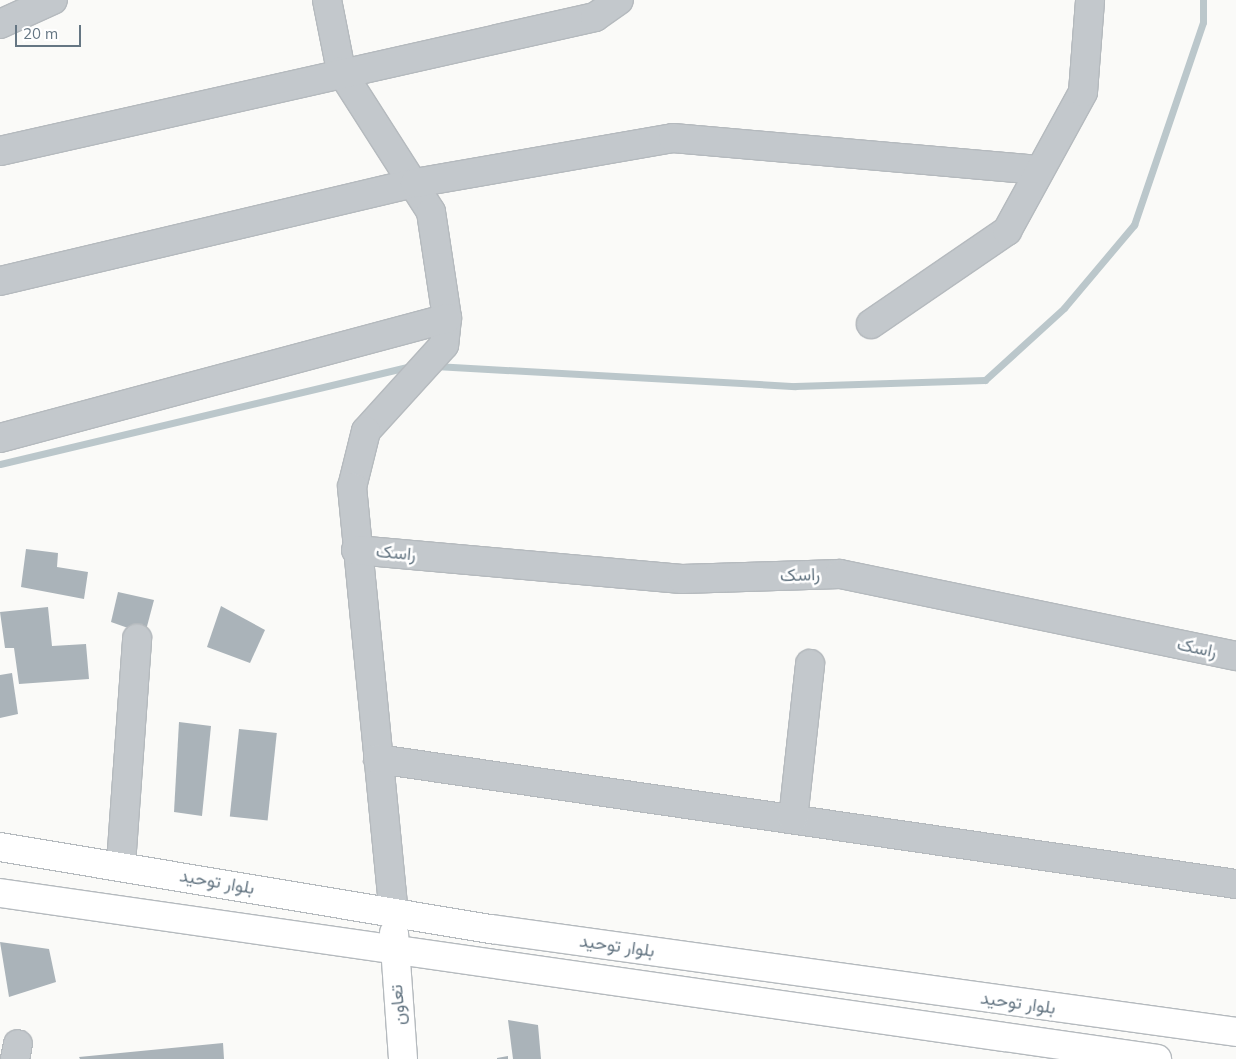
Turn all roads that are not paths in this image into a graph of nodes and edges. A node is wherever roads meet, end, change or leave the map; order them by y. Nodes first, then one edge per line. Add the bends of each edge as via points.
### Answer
1 (53, 0) edge
2 (327, 0) edge
3 (619, 0) edge
4 (1090, 0) edge
5 (0, 24) edge
6 (341, 71) junction
7 (0, 151) edge
8 (1039, 170) junction
9 (415, 182) junction
10 (0, 281) edge
11 (448, 318) junction
12 (871, 324) dead end
13 (0, 438) edge
14 (356, 550) junction
15 (137, 639) dead end
16 (1236, 656) edge
17 (810, 664) dead end
18 (378, 759) junction
19 (793, 819) junction
20 (0, 847) edge
21 (121, 864) junction
22 (1236, 884) edge
23 (0, 893) edge
24 (394, 914) junction
25 (394, 951) junction
26 (996, 1000) junction
27 (1236, 1032) edge
28 (991, 1033) junction
29 (403, 1059) edge
30 (1157, 1059) edge

1 - 5 street
2 - 6 street
3 - 6 street via 595,17
4 - 8 street via 1083,92
6 - 7 street
6 - 9 street
8 - 9 street via 673,138
8 - 12 street via 1007,231
9 - 10 street
9 - 11 street via 431,212
11 - 13 street
11 - 14 street via 444,345 366,432 352,487
14 - 16 street, راسک via 682,578 840,574
14 - 18 street
15 - 21 street
17 - 19 street
18 - 19 street
18 - 24 street
19 - 22 street
20 - 21 main road, بلوار توحید
21 - 24 main road, بلوار توحید
23 - 25 main road, بلوار توحید
24 - 25 main road, تعاون
24 - 26 main road, بلوار توحید
25 - 28 main road, بلوار توحید
25 - 29 main road, تعاون
26 - 27 main road, بلوار توحید
26 - 28 main road
28 - 30 main road, بلوار توحید

